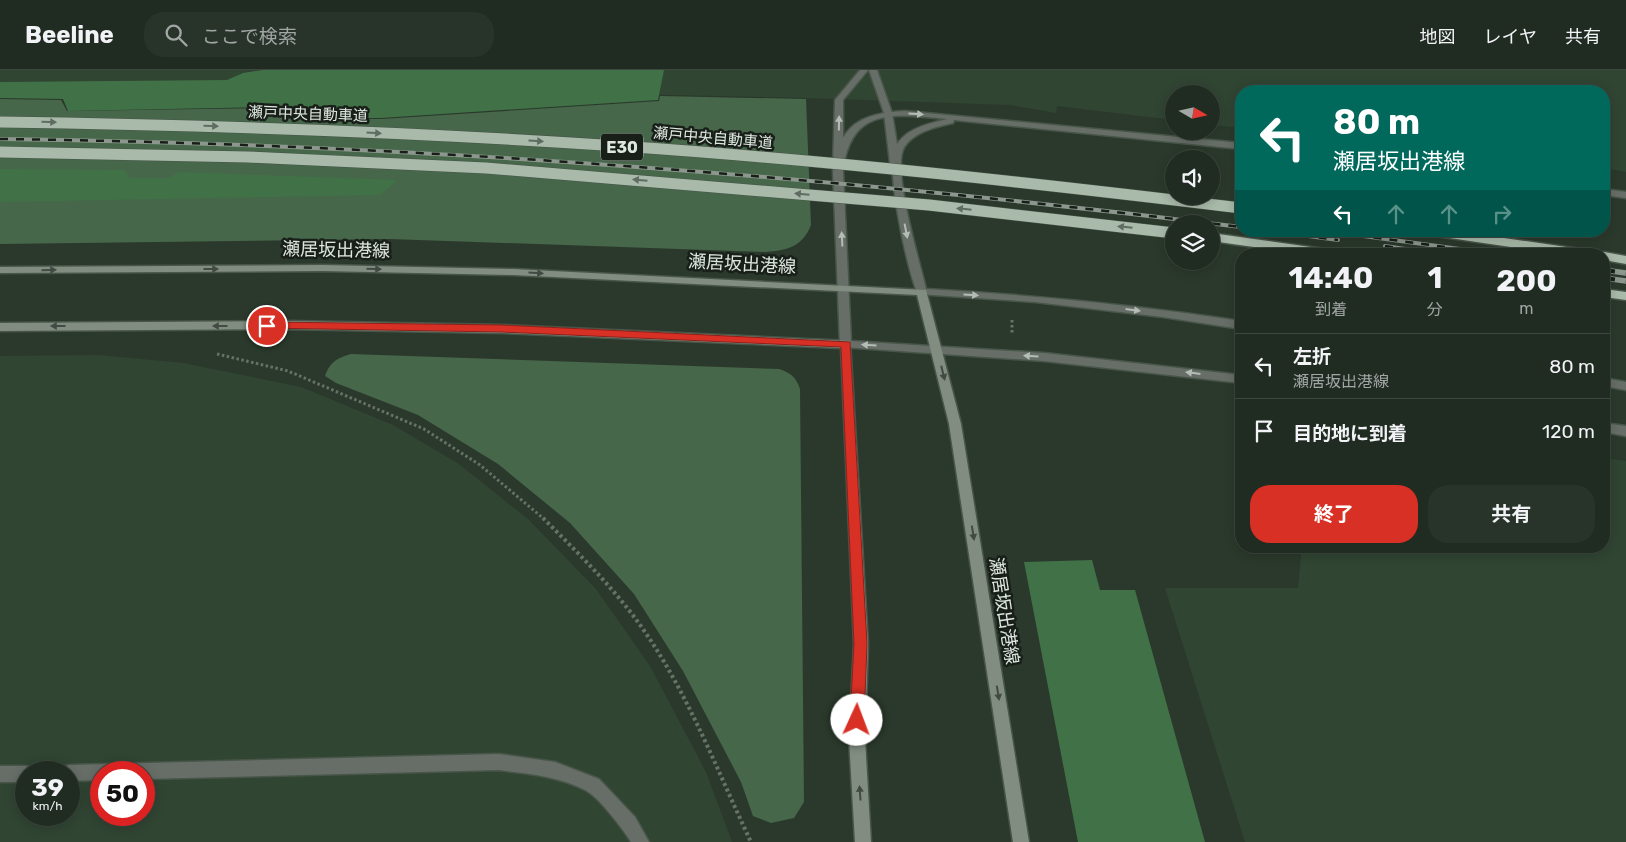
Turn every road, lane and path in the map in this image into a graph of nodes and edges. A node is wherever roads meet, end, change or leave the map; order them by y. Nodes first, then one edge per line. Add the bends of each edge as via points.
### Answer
1 (864, 70) edge
2 (873, 70) edge
3 (888, 114) junction
4 (978, 120) junction
5 (0, 122) edge
6 (1235, 145) edge
7 (0, 152) edge
8 (895, 163) junction
9 (838, 172) junction
10 (1610, 193) edge
11 (1626, 195) edge
12 (1235, 207) edge
13 (1165, 232) edge
14 (1470, 237) edge
15 (1220, 238) edge
16 (1289, 248) edge
17 (1546, 248) edge
18 (1610, 257) edge
19 (1626, 260) edge
20 (0, 270) edge
21 (844, 288) junction
22 (922, 292) junction
23 (1610, 293) edge
24 (1626, 296) edge
25 (1012, 314) dead end
26 (1235, 324) edge
27 (0, 327) edge
28 (1012, 342) dead end
29 (846, 344) junction
30 (937, 349) junction
31 (217, 354) dead end
32 (1235, 378) edge
33 (1610, 383) edge
34 (1626, 386) edge
35 (1610, 429) edge
36 (1626, 431) edge
37 (80, 773) edge
38 (0, 774) edge
39 (15, 774) edge
40 (641, 842) edge
41 (751, 842) edge
42 (863, 842) edge
43 (1021, 842) edge

9 -> 1 street via 839,100
2 - 3 street
3 -> 4 street
3 - 8 street
3 - 9 street via 858,125 848,135
4 - 6 street
4 - 8 street via 944,122 920,130 898,150
5 -> 12 highway, 瀬戸中央自動車道 / E30, bridge via 267,128 494,138 720,154
13 -> 7 highway, E30, bridge via 929,205 486,168
8 -> 22 street via 906,233
21 -> 9 street
10 - 11 street
14 - 17 highway
15 - 16 highway
18 - 19 highway
20 -> 21 main road, 瀬居坂出港線 via 323,268 513,272
21 - 22 main road, 瀬居坂出港線
21 - 29 street
22 -> 26 street via 1035,299
22 - 30 main road, 瀬居坂出港線
23 - 24 highway
25 - 28 path
29 -> 27 main road via 502,328 287,325
30 -> 29 street
42 -> 29 main road via 856,738 860,644
32 -> 30 street via 1044,357
30 -> 43 main road, 瀬居坂出港線 via 956,424
31 - 41 path via 288,371 424,429 480,465 532,507 596,571 638,622 680,691
33 - 34 street
35 - 36 street
37 - 40 street via 499,762 555,770 593,785 629,823
38 - 39 street

